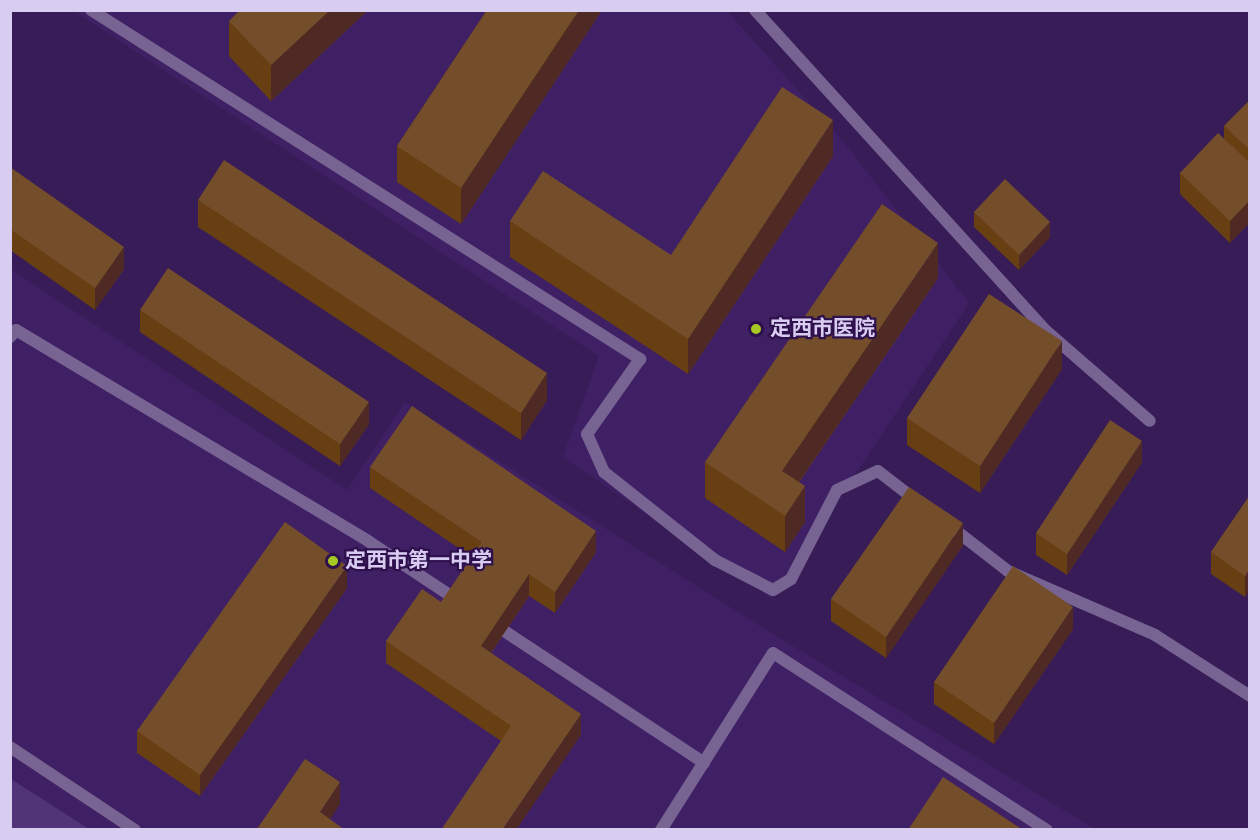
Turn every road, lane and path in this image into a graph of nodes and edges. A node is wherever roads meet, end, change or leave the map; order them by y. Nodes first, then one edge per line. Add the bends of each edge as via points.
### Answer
1 (91, 10) edge
2 (755, 10) edge
3 (10, 337) edge
4 (1150, 421) dead end
5 (925, 506) edge
6 (943, 521) edge
7 (1250, 696) edge
8 (10, 747) edge
9 (704, 763) junction
10 (135, 830) edge
11 (661, 830) edge
12 (1047, 830) edge

1 - 5 street via 640,358 587,434 604,472 715,560 773,590 791,579 837,490 878,471
2 - 4 street via 1044,329
3 - 9 street via 16,330 368,541
6 - 7 street via 1008,571 1155,635
8 - 10 street
9 - 11 street
9 - 12 street via 773,653

